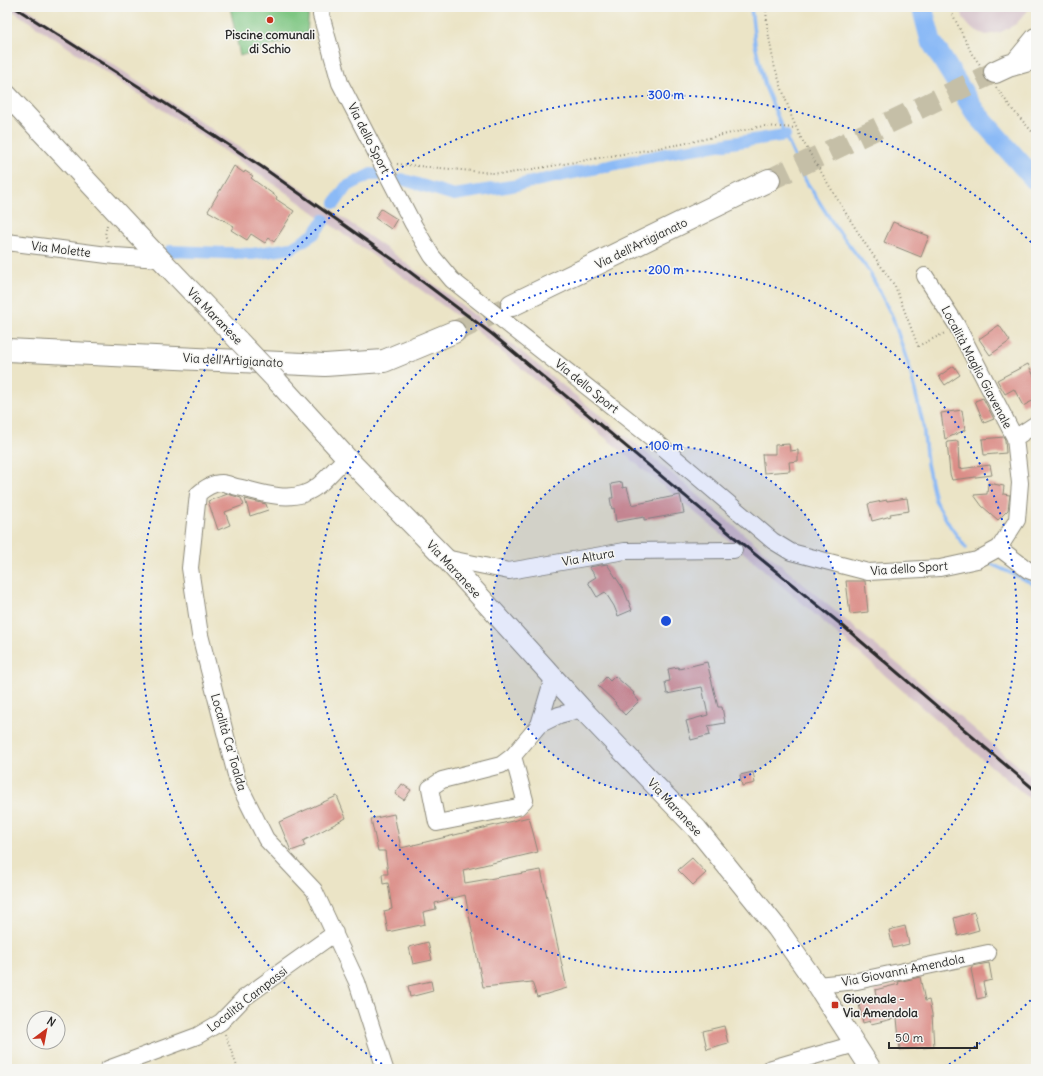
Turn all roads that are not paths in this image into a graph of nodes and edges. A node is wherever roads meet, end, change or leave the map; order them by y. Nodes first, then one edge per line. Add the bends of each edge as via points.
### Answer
1 (322, 7) edge
2 (1036, 39) edge
3 (1019, 62) edge
4 (7, 95) edge
5 (769, 180) tunnel mouth
6 (7, 242) edge
7 (160, 259) junction
8 (925, 276) dead end
9 (512, 305) tunnel mouth
10 (454, 332) tunnel mouth
11 (7, 350) edge
12 (1036, 424) edge
13 (1015, 438) junction
14 (347, 458) junction
15 (734, 550) dead end
16 (988, 554) junction
17 (445, 558) junction
18 (1036, 573) edge
19 (553, 678) junction
20 (582, 709) junction
21 (539, 725) junction
22 (514, 756) junction
23 (335, 933) junction
24 (988, 953) dead end
25 (817, 985) junction
26 (855, 1044) junction
27 (108, 1069) edge
28 (385, 1069) edge
29 (769, 1069) edge
30 (871, 1069) edge

1 - 16 street, Via dello Sport via 321,15 340,82 413,224 432,256 452,280 653,439 773,541 791,552 868,572 940,568
2 - 3 highway
4 - 7 main road, Via Maranese
5 - 9 highway, Via dell'Artigianato
6 - 7 street, Via Molette
7 - 14 main road, Via Maranese, bridge
8 - 13 street, Località Maglio Giavenale via 958,327
10 - 11 highway, Via dell'Artigianato via 384,361 325,365
12 - 13 street, Località Maglio Giavenale
13 - 16 street, Località Maglio Giavenale via 1020,483 1017,520
14 - 17 main road, Via Maranese
14 - 23 street, Località Ca' Toalda via 340,462 317,488 302,494 267,494 223,483 204,488 198,494 190,568 200,635 238,783 266,839 314,890
15 - 17 street, Via Altura via 625,551 509,571
16 - 18 street
17 - 19 main road, Via Maranese
19 - 20 main road, Via Maranese
19 - 21 street
20 - 21 street via 559,715
20 - 25 main road, Via Maranese via 697,829 777,928
21 - 22 street
22 - 22 street via 525,800 518,807 437,823 430,788 442,780 501,765
23 - 27 street, Località Campassi via 244,998 221,1022 197,1036
23 - 28 street, Località Ca' Toalda via 357,982
24 - 25 street, Via Giovanni Amendola via 857,981
25 - 26 main road, Via Maranese
26 - 29 street
26 - 30 main road, Via Maranese

